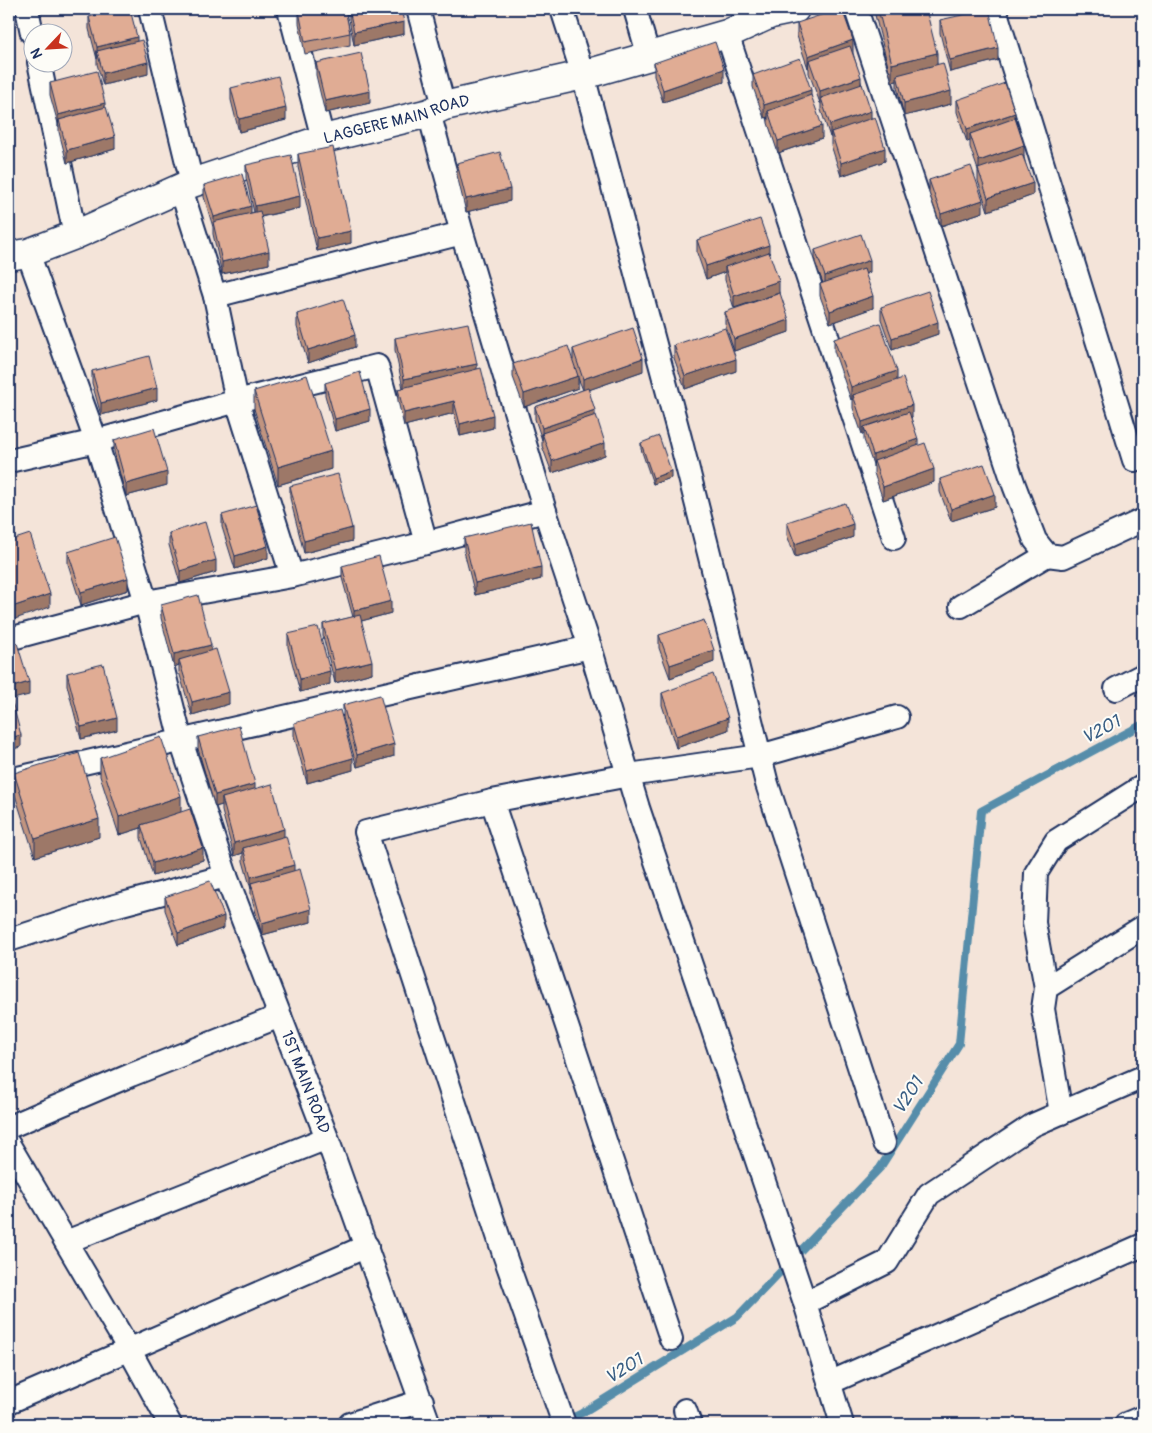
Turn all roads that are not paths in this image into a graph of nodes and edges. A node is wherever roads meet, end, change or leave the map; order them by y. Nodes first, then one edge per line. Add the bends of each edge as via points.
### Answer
1 (27, 9) edge
2 (150, 9) edge
3 (289, 9) edge
4 (418, 9) edge
5 (562, 9) edge
6 (635, 9) edge
7 (856, 9) edge
8 (995, 9) edge
9 (778, 11) edge
10 (30, 22) edge
11 (727, 34) junction
12 (649, 57) junction
13 (41, 72) edge
14 (583, 75) junction
15 (436, 110) junction
16 (323, 139) junction
17 (186, 186) junction
18 (462, 233) junction
19 (75, 234) junction
20 (18, 254) edge
21 (214, 296) junction
22 (237, 401) junction
23 (96, 441) junction
24 (9, 460) edge
25 (1134, 460) dead end
26 (545, 510) junction
27 (1143, 520) edge
28 (894, 538) dead end
29 (426, 543) junction
30 (1047, 555) junction
31 (292, 576) junction
32 (146, 602) junction
33 (961, 606) dead end
34 (9, 639) edge
35 (590, 647) junction
36 (1143, 676) edge
37 (1116, 688) dead end
38 (897, 717) dead end
39 (181, 741) junction
40 (760, 756) junction
41 (629, 775) junction
42 (9, 780) edge
43 (1143, 786) edge
44 (492, 801) junction
45 (226, 876) junction
46 (1143, 927) edge
47 (9, 940) edge
48 (1046, 988) junction
49 (280, 1016) junction
50 (1143, 1077) edge
51 (1061, 1113) junction
52 (9, 1127) edge
53 (327, 1138) junction
54 (884, 1143) dead end
55 (9, 1145) edge
56 (66, 1242) junction
57 (1143, 1245) edge
58 (367, 1246) junction
59 (805, 1302) junction
60 (671, 1340) dead end
61 (130, 1350) junction
62 (829, 1383) junction
63 (422, 1401) junction
64 (9, 1402) edge
65 (1143, 1417) edge
66 (170, 1424) edge
67 (350, 1424) edge
68 (429, 1424) edge
69 (564, 1424) edge
70 (842, 1424) edge
71 (1126, 1424) edge

1 - 10 street
2 - 17 street
3 - 16 street
4 - 15 street
5 - 14 street
6 - 12 street
7 - 30 street via 1014,485 1035,540
8 - 25 street
9 - 11 street, LAGGERE MAIN ROAD
11 - 12 street, LAGGERE MAIN ROAD
11 - 28 street
12 - 14 street, LAGGERE MAIN ROAD
13 - 19 street
14 - 15 street, LAGGERE MAIN ROAD
14 - 40 street via 680,438
15 - 16 street, LAGGERE MAIN ROAD
15 - 18 street
16 - 17 street, LAGGERE MAIN ROAD
17 - 19 street, LAGGERE MAIN ROAD
17 - 21 street
18 - 21 street
18 - 26 street
19 - 20 street, LAGGERE MAIN ROAD
20 - 23 street, 1ST MAIN ROAD
21 - 22 street
22 - 23 street
22 - 29 street via 377,366
22 - 31 street
23 - 24 street
23 - 32 street, 1ST MAIN ROAD
26 - 29 street
26 - 35 street
27 - 30 street via 1064,557
29 - 31 street
30 - 33 street
31 - 32 street
32 - 34 street
32 - 39 street, 1ST MAIN ROAD
35 - 39 street
35 - 41 street
36 - 37 street
38 - 40 street
39 - 42 street
39 - 45 street, 1ST MAIN ROAD
40 - 41 street
40 - 54 street
41 - 44 street
41 - 59 street
43 - 48 street via 1056,842 1036,872 1034,923
44 - 60 street
44 - 69 street via 366,832 504,1254
45 - 47 street via 111,907
45 - 49 street, 1ST MAIN ROAD
46 - 48 street
48 - 51 street via 1043,1009
49 - 52 street
49 - 53 street, 1ST MAIN ROAD
50 - 51 street
51 - 59 street via 1033,1126 929,1194 887,1262
53 - 56 street
53 - 58 street, 1ST MAIN ROAD
55 - 56 street
56 - 61 street
57 - 62 street
58 - 61 street
58 - 63 street, 1ST MAIN ROAD
59 - 62 street
61 - 64 street
61 - 66 street
62 - 70 street
63 - 67 street
63 - 68 street, 1ST MAIN ROAD
65 - 71 street

